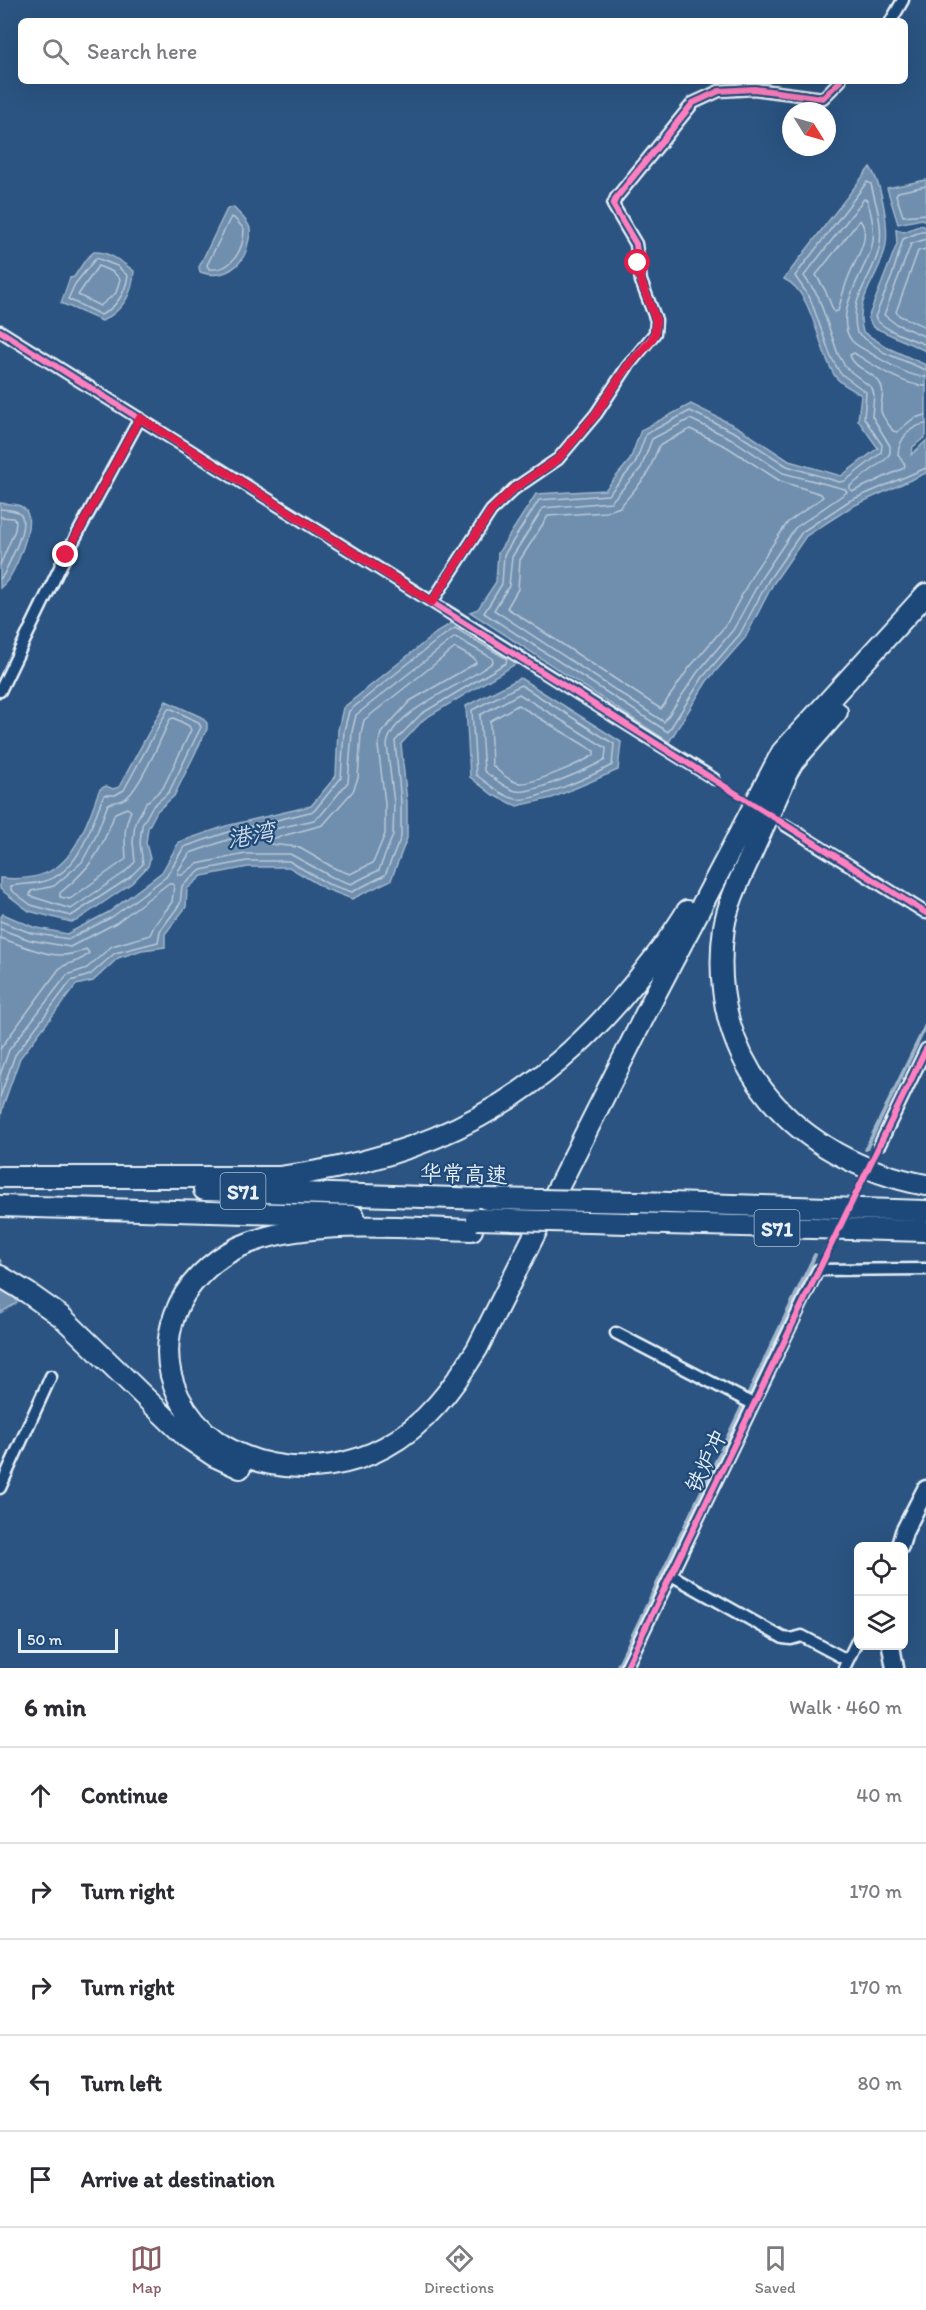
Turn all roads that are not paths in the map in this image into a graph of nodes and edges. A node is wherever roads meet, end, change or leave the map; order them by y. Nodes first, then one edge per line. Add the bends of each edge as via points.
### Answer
1 (903, 0) edge
2 (893, 18) edge
3 (837, 84) edge
4 (0, 331) edge
5 (140, 418) junction
6 (926, 594) edge
7 (432, 602) junction
8 (926, 611) edge
9 (0, 691) edge
10 (788, 757) junction
11 (714, 779) tunnel mouth
12 (785, 825) tunnel mouth
13 (926, 913) edge
14 (926, 1049) edge
15 (880, 1144) tunnel mouth
16 (0, 1177) edge
17 (0, 1184) edge
18 (926, 1185) edge
19 (0, 1206) edge
20 (926, 1210) edge
21 (475, 1224) junction
22 (926, 1231) edge
23 (926, 1269) edge
24 (0, 1276) edge
25 (616, 1333) dead end
26 (51, 1376) dead end
27 (753, 1404) junction
28 (0, 1488) edge
29 (926, 1489) edge
30 (901, 1542) edge
31 (671, 1575) junction
32 (854, 1647) edge
33 (892, 1650) edge
34 (846, 1664) edge
35 (626, 1668) edge
36 (895, 1668) edge

1 - 2 street
3 - 7 street via 823,98 754,89 719,92 693,103 616,198 613,205 636,244 641,281 656,320 655,333 558,459 513,489 491,511
4 - 5 street
5 - 7 street
5 - 9 street via 66,555
6 - 10 highway
7 - 11 street
8 - 10 highway
10 - 16 highway via 683,918 617,1006 578,1047 536,1082 492,1110 406,1150 321,1172 280,1177
10 - 18 highway via 724,925 724,997 733,1029 746,1062 786,1118 840,1157 873,1172
10 - 21 highway via 657,991 477,1349 459,1380 435,1408 384,1448 330,1466 301,1467 248,1458 201,1428 185,1409 174,1386 167,1355 171,1326 180,1302 215,1262 239,1247 292,1232
10 - 24 highway via 485,1357 464,1392 414,1442 384,1460 347,1473 278,1478 245,1470 186,1437 62,1317
12 - 13 street
14 - 15 street
17 - 20 highway, 华常高速 / S71, bridge
19 - 21 highway, 华常高速 / S71
21 - 22 highway, S71 via 706,1234 813,1228
23 - 27 street, 铁炉冲 via 818,1270
25 - 27 street
26 - 28 street
27 - 31 street, 铁炉冲
29 - 30 main road
31 - 34 street via 783,1638 802,1636
31 - 35 street, 铁炉冲
32 - 34 street
33 - 36 main road

